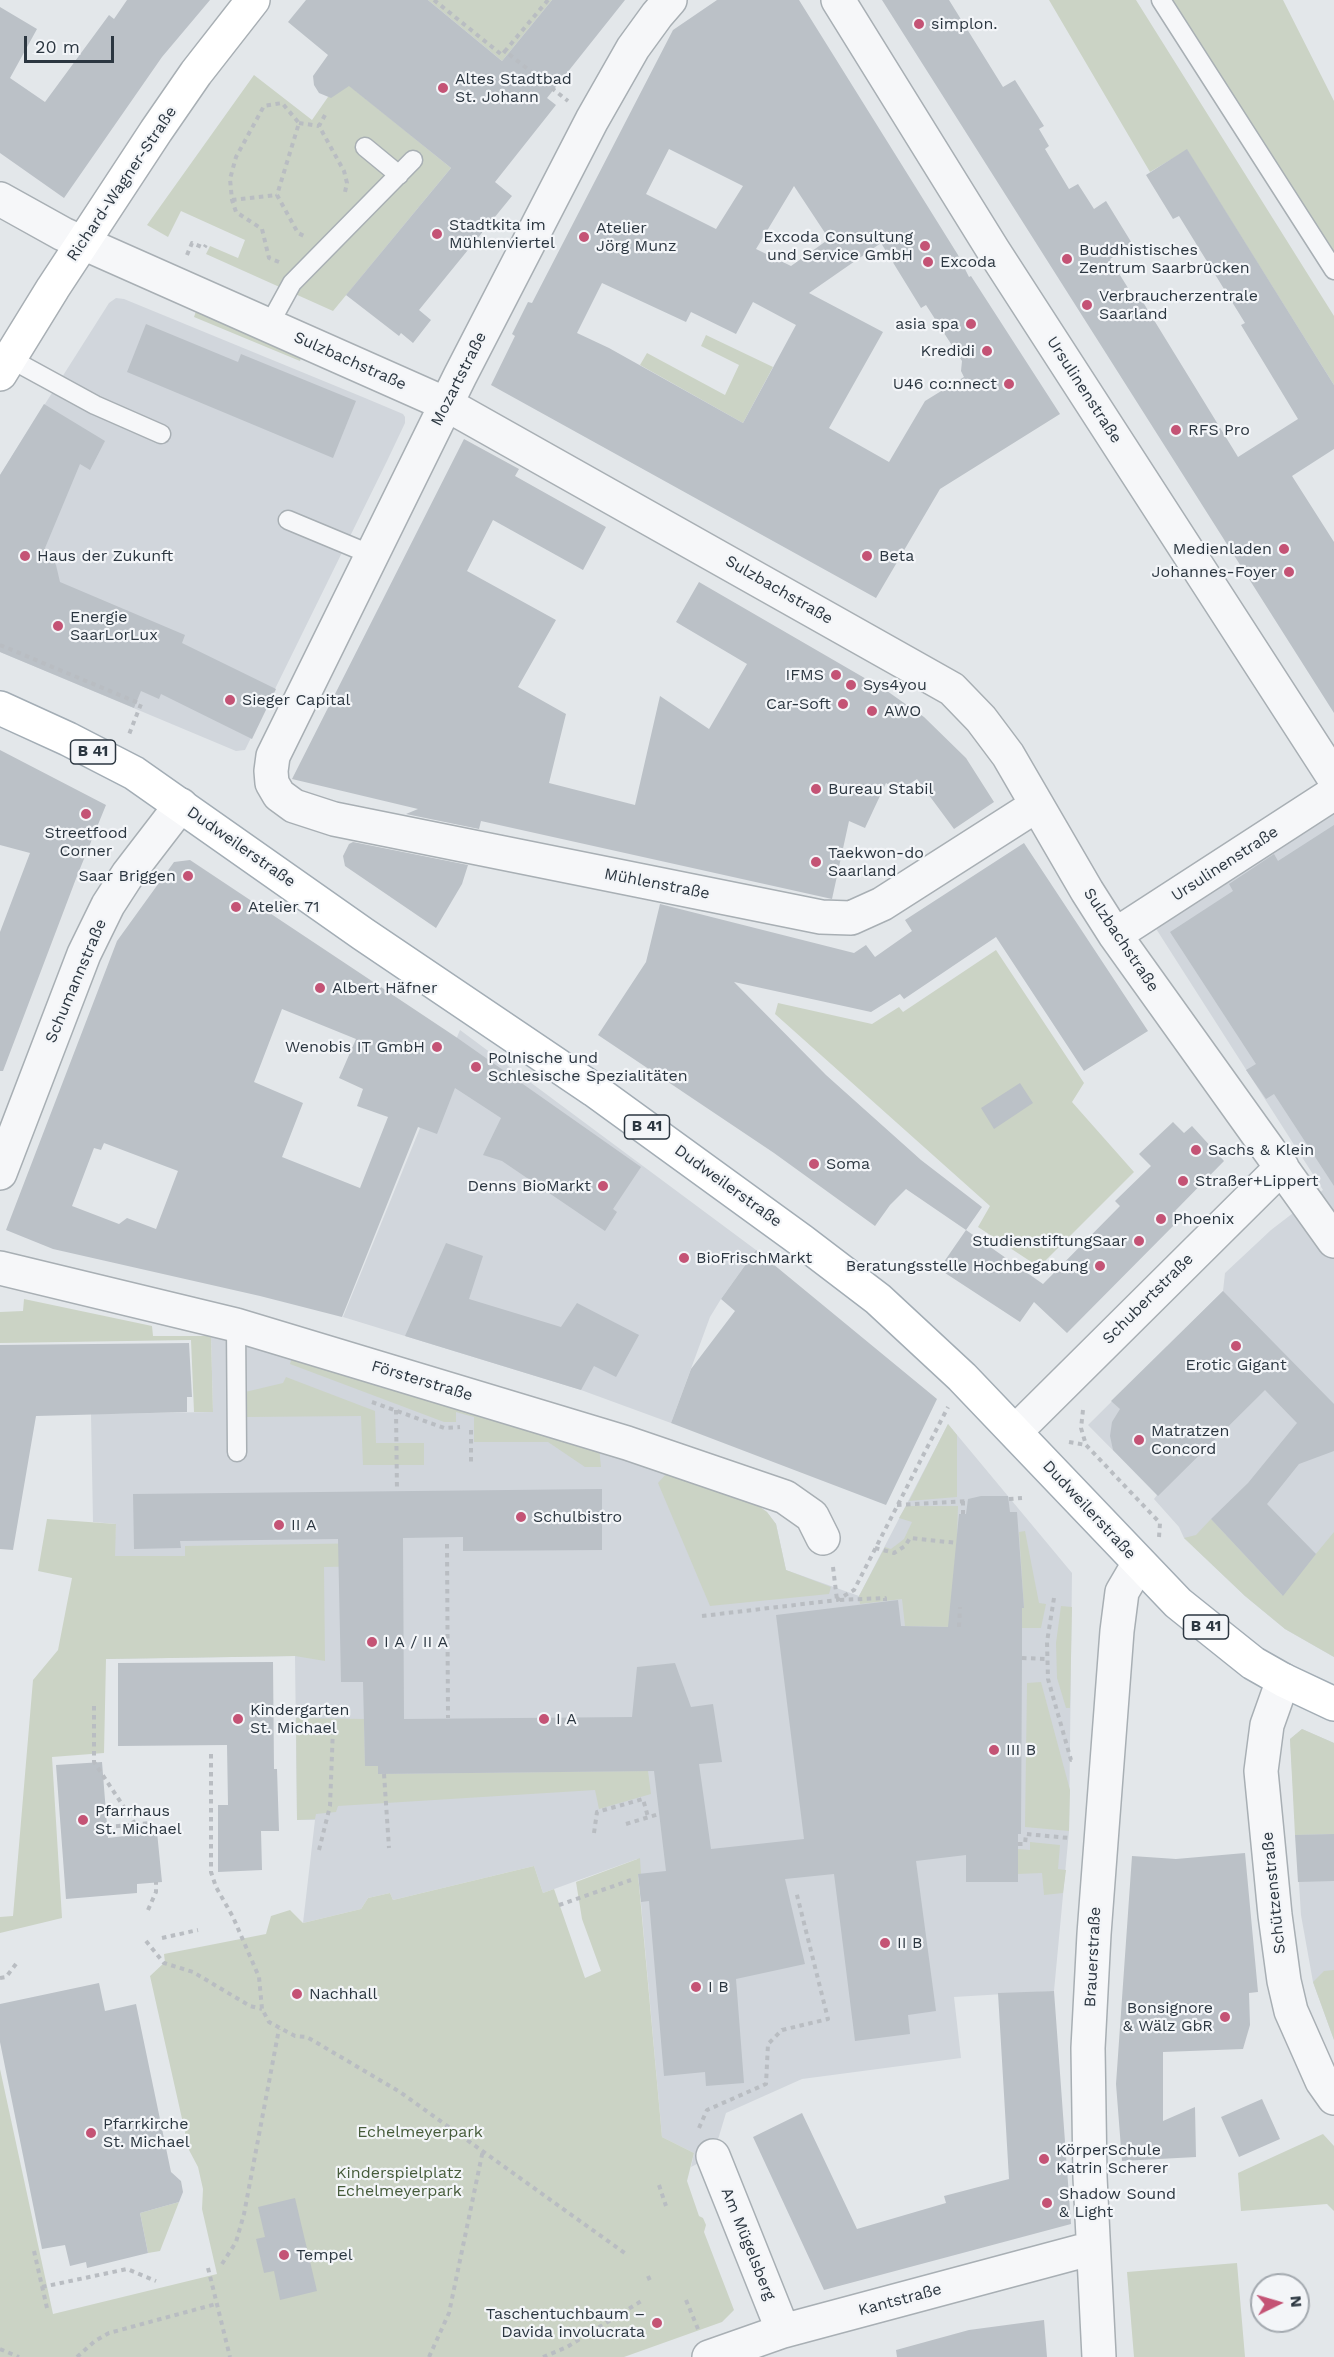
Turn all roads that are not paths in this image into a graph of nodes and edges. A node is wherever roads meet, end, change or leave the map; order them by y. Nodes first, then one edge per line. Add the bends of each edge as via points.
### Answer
1 (253, 0) edge
2 (670, 0) edge
3 (838, 0) edge
4 (1161, 0) edge
5 (365, 147) dead end
6 (413, 160) dead end
7 (399, 175) junction
8 (0, 199) edge
9 (82, 243) junction
10 (1334, 270) edge
11 (269, 325) junction
12 (5, 366) edge
13 (446, 404) junction
14 (161, 434) dead end
15 (288, 520) dead end
16 (372, 555) junction
17 (0, 708) edge
18 (271, 771) joint
19 (1334, 778) edge
20 (1334, 793) edge
21 (181, 805) junction
22 (1037, 805) junction
23 (1115, 935) junction
24 (1282, 1167) junction
25 (0, 1173) edge
26 (1334, 1241) edge
27 (0, 1268) edge
28 (236, 1325) junction
29 (1016, 1431) junction
30 (237, 1452) dead end
31 (823, 1538) dead end
32 (1139, 1563) junction
33 (1283, 1680) junction
34 (1334, 1704) edge
35 (1334, 2098) edge
36 (706, 2142) road end
37 (1093, 2248) junction
38 (783, 2331) junction
39 (709, 2357) edge
40 (1099, 2357) edge

1 - 9 main road, Richard-Wagner-Straße via 196,73
2 - 13 street, Mozartstraße via 633,48 592,120
3 - 19 street, Ursulinenstraße via 993,250
4 - 10 lane
5 - 7 lane
6 - 7 lane
7 - 11 lane via 299,274
8 - 9 street, Sulzbachstraße
9 - 11 street, Sulzbachstraße
9 - 12 main road, Richard-Wagner-Straße
11 - 13 street, Sulzbachstraße
12 - 14 lane
13 - 16 street, Mozartstraße
13 - 22 street, Sulzbachstraße via 952,688 1008,755
15 - 16 lane
16 - 18 street, Mozartstraße via 273,756
17 - 21 main road, Dudweilerstraße / B 41 via 118,764
18 - 22 street, Mühlenstraße via 279,795 294,806 334,819 821,917 851,918 882,904
20 - 23 street, Ursulinenstraße
21 - 25 street, Schumannstraße via 108,905 84,954
21 - 29 main road, Dudweilerstraße / B 41 via 612,1103 802,1241 899,1317
22 - 23 street, Sulzbachstraße
23 - 24 street, Sulzbachstraße
24 - 26 street, Sulzbachstraße
24 - 29 street, Schubertstraße
27 - 28 street, Försterstraße
28 - 30 lane
28 - 31 street, Försterstraße via 627,1443 755,1486 785,1497 812,1516
29 - 32 main road, Dudweilerstraße / B 41
32 - 33 main road, Dudweilerstraße / B 41 via 1208,1629
32 - 37 street, Brauerstraße via 1122,1593 1094,1934 1088,2048
33 - 34 main road, Dudweilerstraße / B 41
33 - 35 street, Schützenstraße via 1267,1725 1261,1771 1275,1915 1291,2012 1322,2081
36 - 38 street, Am Mügelsberg
37 - 38 street, Kantstraße
37 - 40 street, Brauerstraße
38 - 39 street, Kantstraße

